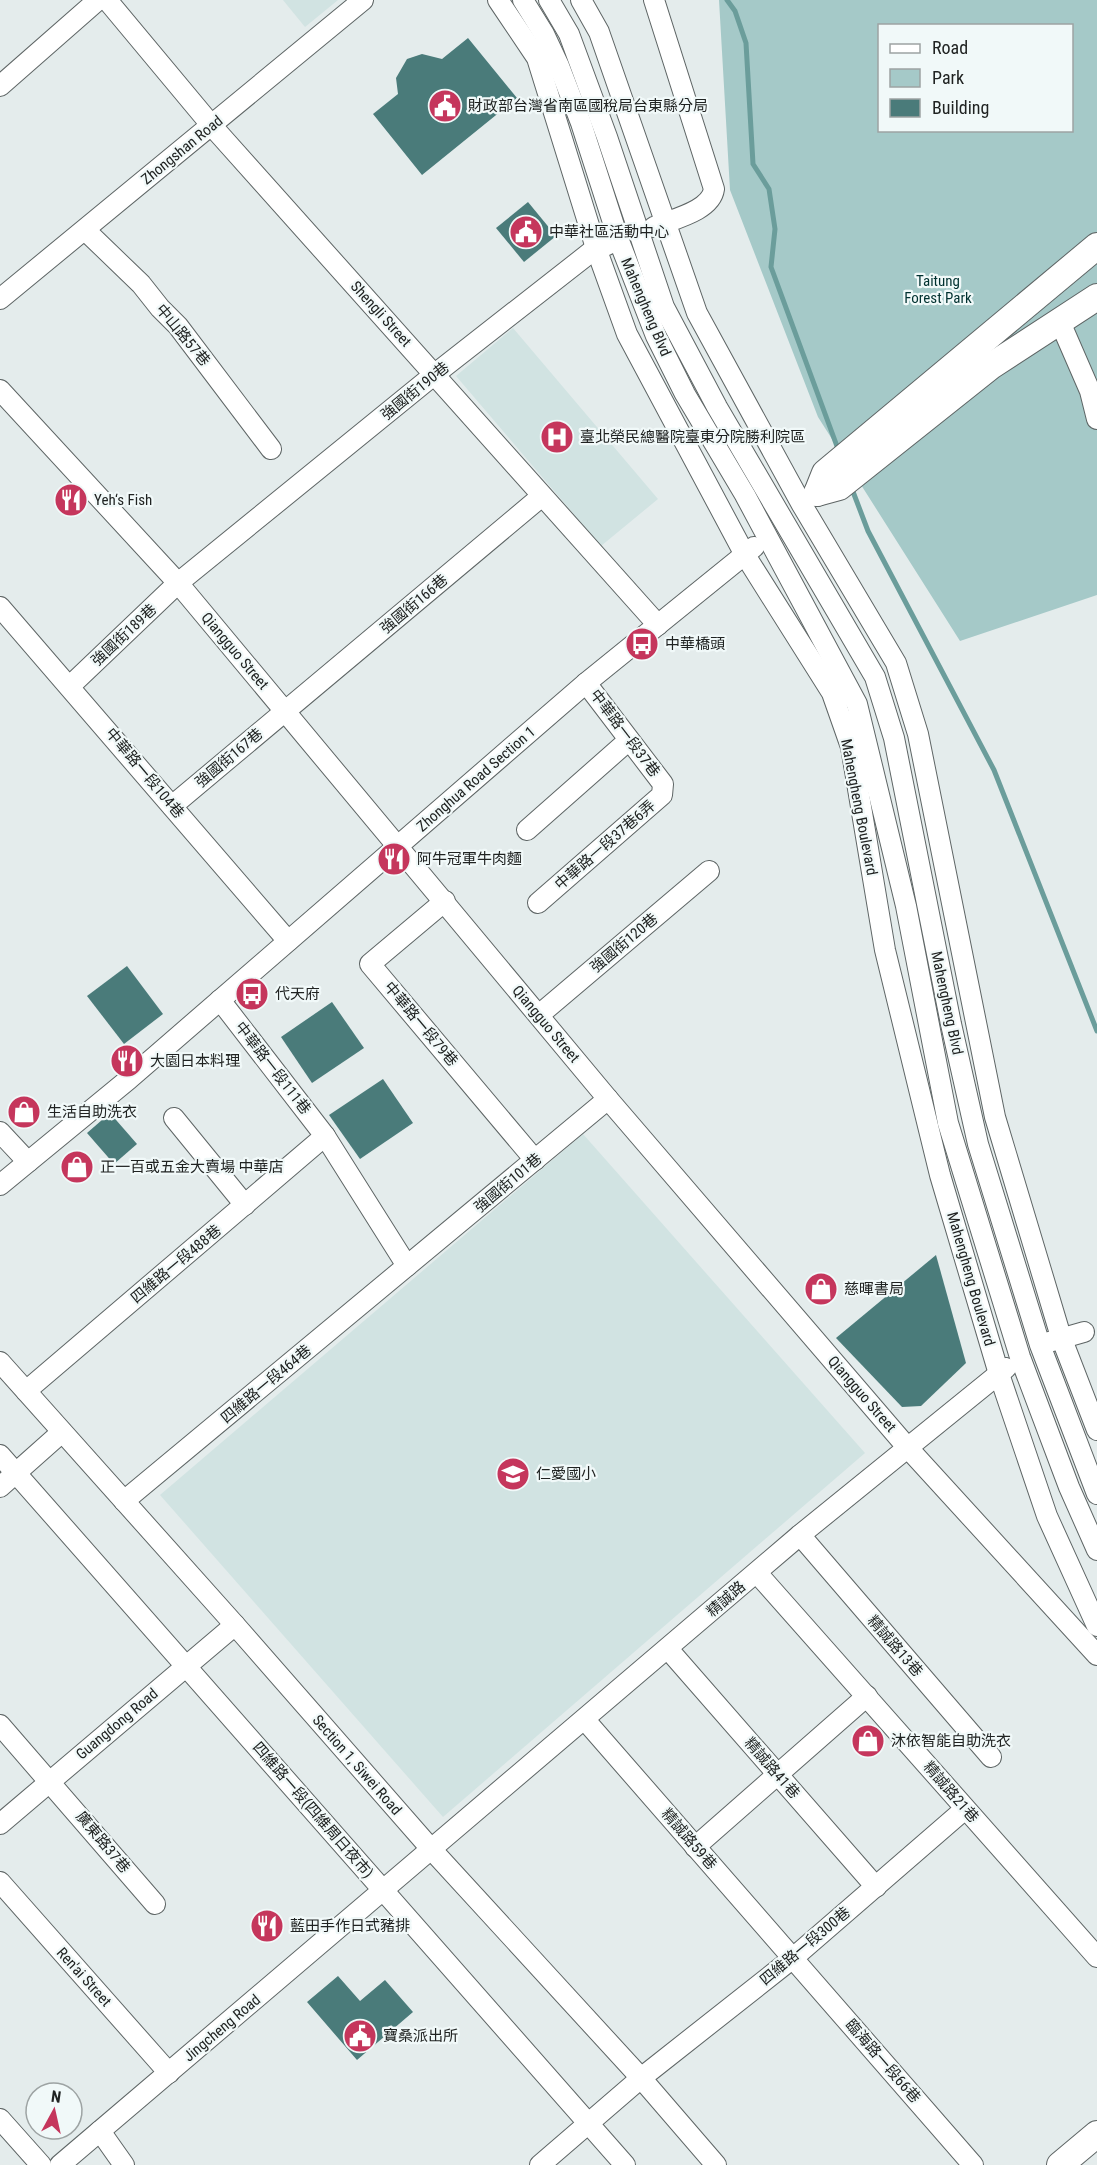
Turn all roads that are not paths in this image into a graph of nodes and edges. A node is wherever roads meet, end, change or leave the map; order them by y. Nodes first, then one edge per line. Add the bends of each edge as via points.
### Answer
1 (98, 0) edge
2 (107, 0) edge
3 (363, 0) edge
4 (498, 0) edge
5 (523, 0) edge
6 (549, 0) edge
7 (581, 0) edge
8 (654, 0) edge
9 (0, 86) edge
10 (212, 126) junction
11 (665, 223) junction
12 (85, 230) junction
13 (640, 233) junction
14 (619, 241) junction
15 (1097, 246) edge
16 (596, 248) junction
17 (1097, 297) edge
18 (0, 299) edge
19 (1060, 322) junction
20 (435, 374) junction
21 (0, 390) edge
22 (1097, 419) edge
23 (271, 449) dead end
24 (542, 496) junction
25 (809, 499) junction
26 (785, 520) junction
27 (765, 537) junction
28 (745, 555) junction
29 (178, 583) junction
30 (0, 607) edge
31 (658, 625) junction
32 (586, 683) junction
33 (70, 686) junction
34 (286, 711) junction
35 (918, 734) junction
36 (894, 738) junction
37 (629, 740) junction
38 (859, 745) junction
39 (663, 784) joint
40 (172, 806) junction
41 (527, 830) dead end
42 (399, 846) junction
43 (709, 871) dead end
44 (445, 901) junction
45 (538, 903) dead end
46 (288, 941) junction
47 (220, 1000) junction
48 (539, 1015) junction
49 (608, 1099) junction
50 (995, 1117) junction
51 (174, 1118) dead end
52 (948, 1123) junction
53 (974, 1123) junction
54 (928, 1128) junction
55 (0, 1132) edge
56 (326, 1136) junction
57 (535, 1160) junction
58 (27, 1162) junction
59 (0, 1185) edge
60 (244, 1205) junction
61 (407, 1266) junction
62 (1084, 1332) dead end
63 (1061, 1337) junction
64 (1040, 1345) junction
65 (1020, 1357) junction
66 (0, 1362) edge
67 (999, 1374) junction
68 (26, 1391) junction
69 (1097, 1430) edge
70 (62, 1432) junction
71 (907, 1447) junction
72 (0, 1455) edge
73 (16, 1473) junction
74 (0, 1487) edge
75 (1097, 1494) edge
76 (124, 1501) junction
77 (1085, 1523) junction
78 (800, 1535) junction
79 (1058, 1537) junction
80 (1097, 1550) edge
81 (757, 1573) junction
82 (235, 1624) junction
83 (1097, 1626) edge
84 (668, 1650) junction
85 (1097, 1655) edge
86 (186, 1666) junction
87 (867, 1696) junction
88 (585, 1720) junction
89 (0, 1725) edge
90 (991, 1757) dead end
91 (777, 1775) junction
92 (51, 1781) junction
93 (965, 1809) junction
94 (0, 1824) edge
95 (695, 1847) junction
96 (432, 1850) junction
97 (0, 1882) edge
98 (876, 1887) junction
99 (383, 1891) junction
100 (155, 1904) dead end
101 (793, 1958) junction
102 (1097, 1958) edge
103 (169, 2073) junction
104 (641, 2078) junction
105 (0, 2119) edge
106 (589, 2122) junction
107 (100, 2131) junction
108 (1097, 2134) edge
109 (41, 2165) edge
110 (60, 2165) edge
111 (124, 2165) edge
112 (540, 2165) edge
113 (625, 2165) edge
114 (716, 2165) edge
115 (973, 2165) edge
116 (1060, 2165) edge

1 - 9 street
2 - 10 street, Shengli Street
3 - 10 street, Zhongshan Road
4 - 16 street, Mahengheng Boulevard via 537,58
5 - 14 street, Mahengheng Blvd via 559,66
6 - 13 street via 569,34
7 - 11 street via 599,32
8 - 11 street, 強國街190巷 via 714,189 706,204
10 - 12 street, Zhongshan Road
10 - 20 street, Shengli Street
11 - 13 street, 強國街190巷
11 - 25 street via 697,313
12 - 18 street, Zhongshan Road
12 - 23 street, 中山路57巷 via 178,326
13 - 14 street, 強國街190巷
13 - 26 street via 664,307 717,407
14 - 16 street, 強國街190巷
14 - 27 street, Mahengheng Blvd via 656,336
15 - 25 main road via 825,473
16 - 20 street, 強國街190巷
16 - 28 street, Mahengheng Boulevard via 627,334
17 - 19 main road
19 - 22 street via 1090,391
19 - 25 main road via 992,366 839,487
20 - 24 street, Shengli Street
20 - 29 street, 強國街190巷
21 - 29 street, Qiangguo Street
24 - 31 street, Shengli Street
24 - 34 street, 強國街166巷
25 - 26 street, Zhonghua Road Section 1
25 - 35 street via 896,663
26 - 27 street, Zhonghua Road Section 1
26 - 36 street, Mahengheng Blvd via 875,677
27 - 28 street, Zhonghua Road Section 1
27 - 38 street, Mahengheng Boulevard via 858,704
28 - 31 street, Zhonghua Road Section 1
28 - 38 street, Mahengheng Boulevard via 832,693
29 - 33 street, 強國街189巷
29 - 34 street, Qiangguo Street
30 - 33 street, 中華路一段104巷
31 - 32 street, Zhonghua Road Section 1
32 - 37 street, 中華路一段37巷
32 - 42 street, Zhonghua Road Section 1
33 - 40 street, 中華路一段104巷
34 - 40 street, 強國街167巷
34 - 42 street, Qiangguo Street
35 - 36 street
35 - 50 street
36 - 53 street, Mahengheng Blvd
37 - 39 street, 中華路一段37巷
37 - 41 street
38 - 52 street, Mahengheng Boulevard via 906,906
38 - 54 street, Mahengheng Boulevard via 885,950
39 - 45 street, 中華路一段37巷6弄 via 662,795
40 - 46 street, 中華路一段104巷
42 - 44 street, Qiangguo Street
42 - 46 street, Zhonghua Road Section 1
43 - 48 street, 強國街120巷
44 - 48 street, Qiangguo Street
44 - 57 street, 中華路一段79巷 via 370,964
46 - 47 street, Zhonghua Road Section 1
47 - 56 street, 中華路一段111巷
47 - 58 street, Zhonghua Road Section 1
48 - 49 street, Qiangguo Street
49 - 57 street, 強國街101巷
49 - 71 street, Qiangguo Street
50 - 53 street
50 - 63 street
51 - 60 street
52 - 54 street
52 - 65 street, Mahengheng Boulevard
53 - 64 street, Mahengheng Blvd
54 - 67 street, Mahengheng Boulevard
55 - 58 street
56 - 60 street, 四維路一段488巷
56 - 61 street, 中華路一段111巷
57 - 61 street, 強國街101巷
58 - 59 street, Zhonghua Road Section 1
60 - 68 street, 四維路一段488巷
61 - 76 street, 四維路一段464巷
62 - 63 street, 精誠路
63 - 64 street, 精誠路
63 - 69 street
64 - 65 street, 精誠路
64 - 75 street, Mahengheng Blvd
65 - 67 street, 精誠路
65 - 77 street, Mahengheng Boulevard
66 - 68 street, Section 1, Siwei Road
67 - 71 street, 精誠路
67 - 79 street, Mahengheng Boulevard via 1047,1516
68 - 70 street, Section 1, Siwei Road
70 - 73 street
70 - 76 street, Section 1, Siwei Road
71 - 78 street, 精誠路
71 - 85 street, Qiangguo Street
72 - 73 street, 四維路一段(四維周日夜市)
73 - 74 street
73 - 86 street, 四維路一段(四維周日夜市)
76 - 82 street, Section 1, Siwei Road
77 - 79 street
77 - 80 street, Mahengheng Boulevard
78 - 81 street, 精誠路
78 - 90 street, 精誠路13巷
79 - 83 street, Mahengheng Boulevard
81 - 84 street, 精誠路
81 - 87 street, 精誠路21巷
82 - 86 street, Guangdong Road
82 - 96 street, Section 1, Siwei Road
84 - 88 street, 精誠路
84 - 91 street, 精誠路41巷
86 - 92 street, Guangdong Road
86 - 99 street, 四維路一段(四維周日夜市)
87 - 91 street
87 - 93 street, 精誠路21巷
88 - 95 street, 精誠路59巷
88 - 96 street, 精誠路
89 - 92 street, 廣東路37巷
91 - 95 street
91 - 98 street, 精誠路41巷
92 - 94 street, Guangdong Road
92 - 100 street, 廣東路37巷
93 - 98 street, 四維路一段300巷
93 - 102 street, 精誠路21巷
95 - 101 street, 精誠路59巷
96 - 99 street, 精誠路
96 - 104 street, Section 1, Siwei Road
97 - 103 street, Ren'ai Street
98 - 101 street, 四維路一段300巷
99 - 103 street, Jingcheng Road
99 - 106 street, 四維路一段(四維周日夜市)
101 - 104 street, 四維路一段300巷
101 - 115 street, 臨海路一段66巷
103 - 107 street, Jingcheng Road
104 - 106 street, 四維路一段300巷
104 - 114 street, Section 1, Siwei Road
105 - 109 street
106 - 112 street, 四維路一段300巷
106 - 113 street, 四維路一段(四維周日夜市)
107 - 110 street, Jingcheng Road
107 - 111 street
108 - 116 main road

